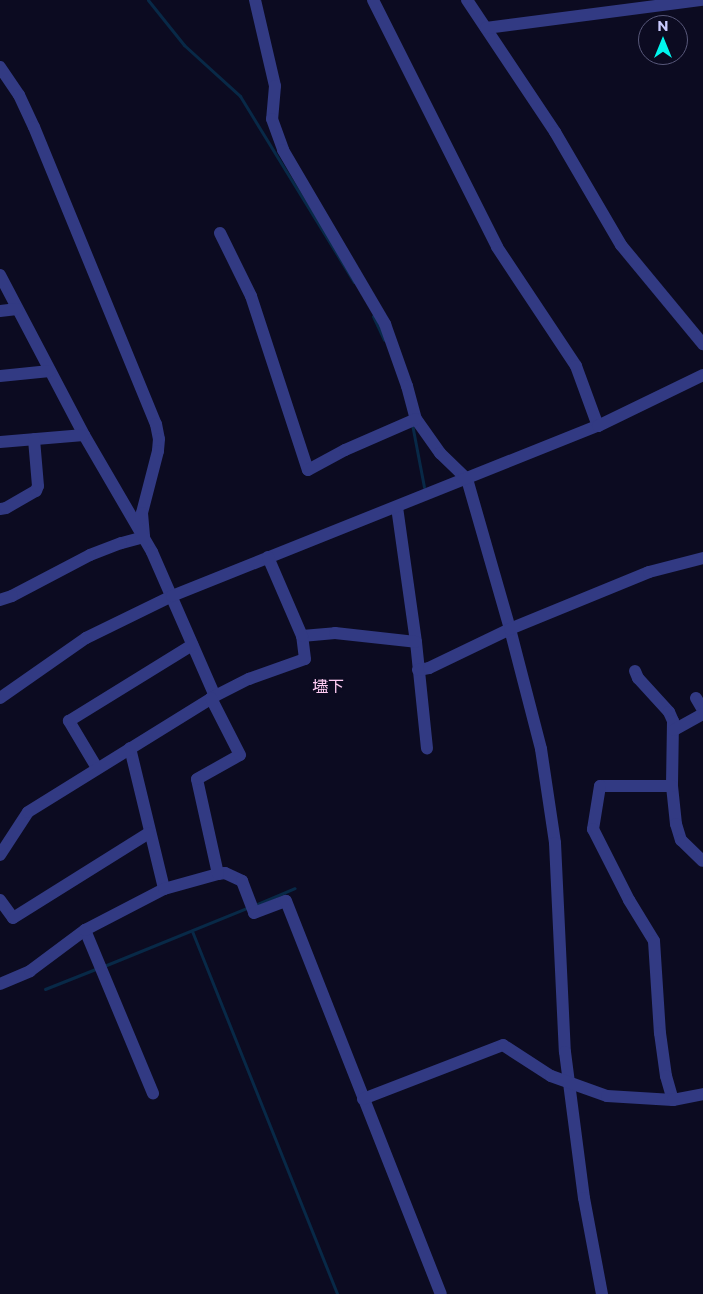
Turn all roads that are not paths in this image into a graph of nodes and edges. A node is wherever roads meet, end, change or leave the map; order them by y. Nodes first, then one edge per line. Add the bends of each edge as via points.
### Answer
1 (255, 0) edge
2 (373, 0) edge
3 (467, 0) edge
4 (703, 0) edge
5 (486, 28) junction
6 (1, 70) edge
7 (220, 233) dead end
8 (0, 275) edge
9 (17, 309) junction
10 (0, 311) edge
11 (703, 344) edge
12 (50, 371) junction
13 (703, 375) edge
14 (0, 376) edge
15 (412, 421) junction
16 (598, 426) junction
17 (84, 435) junction
18 (34, 439) junction
19 (0, 442) edge
20 (467, 479) junction
21 (397, 507) junction
22 (0, 508) edge
23 (144, 537) junction
24 (268, 557) junction
25 (703, 558) edge
26 (172, 596) junction
27 (0, 600) edge
28 (510, 629) junction
29 (302, 636) junction
30 (416, 642) junction
31 (192, 645) junction
32 (418, 670) junction
33 (635, 670) dead end
34 (1, 696) edge
35 (213, 697) junction
36 (696, 698) dead end
37 (703, 710) edge
38 (703, 714) edge
39 (674, 730) junction
40 (130, 748) junction
41 (427, 748) dead end
42 (97, 768) junction
43 (672, 786) junction
44 (150, 833) junction
45 (0, 855) edge
46 (703, 861) edge
47 (218, 874) junction
48 (164, 889) junction
49 (0, 900) edge
50 (85, 930) junction
51 (3, 980) edge
52 (569, 1084) junction
53 (153, 1093) dead end
54 (703, 1094) edge
55 (363, 1099) junction
56 (673, 1100) junction
57 (441, 1294) edge
58 (602, 1294) edge

1 - 15 street via 275,86 272,119 283,150 385,324 407,386
2 - 16 street via 496,247 576,366
3 - 5 street
4 - 5 street
5 - 11 street via 555,132 621,244
6 - 23 street via 19,95 34,127 156,424 158,451 142,513
7 - 15 street via 251,296 308,470 344,450
8 - 9 street
9 - 10 street
9 - 12 street
12 - 14 street
12 - 17 street
13 - 16 street
15 - 20 street
16 - 20 street
17 - 18 street
17 - 23 street
18 - 19 street
18 - 22 street via 36,491 6,508
20 - 21 street
20 - 28 street
21 - 24 street
21 - 30 street
23 - 26 street
23 - 27 street via 90,555
24 - 26 street
24 - 29 street
25 - 28 street via 649,572
26 - 31 street
26 - 34 street via 86,638
28 - 32 street via 429,668
28 - 52 street via 541,749 555,843
29 - 30 street via 334,633
29 - 35 street via 305,659 249,679
30 - 32 street
31 - 35 street
31 - 42 street via 69,721
32 - 41 street
33 - 39 street via 638,678 668,712
35 - 40 street
35 - 47 street via 240,756 197,779
36 - 37 street
38 - 39 street
39 - 43 street
40 - 42 street
40 - 44 street
42 - 45 street via 28,812
43 - 46 street via 681,840
43 - 56 street via 600,786 593,829 628,900 654,941 660,1033
44 - 48 street
44 - 49 street via 13,918
47 - 48 street
47 - 55 street via 225,873 242,880 254,913 286,901
48 - 50 street
50 - 51 street via 30,971
50 - 53 street
52 - 55 street via 502,1045
52 - 56 street via 607,1096
52 - 58 street via 584,1198
54 - 56 street
55 - 57 street

